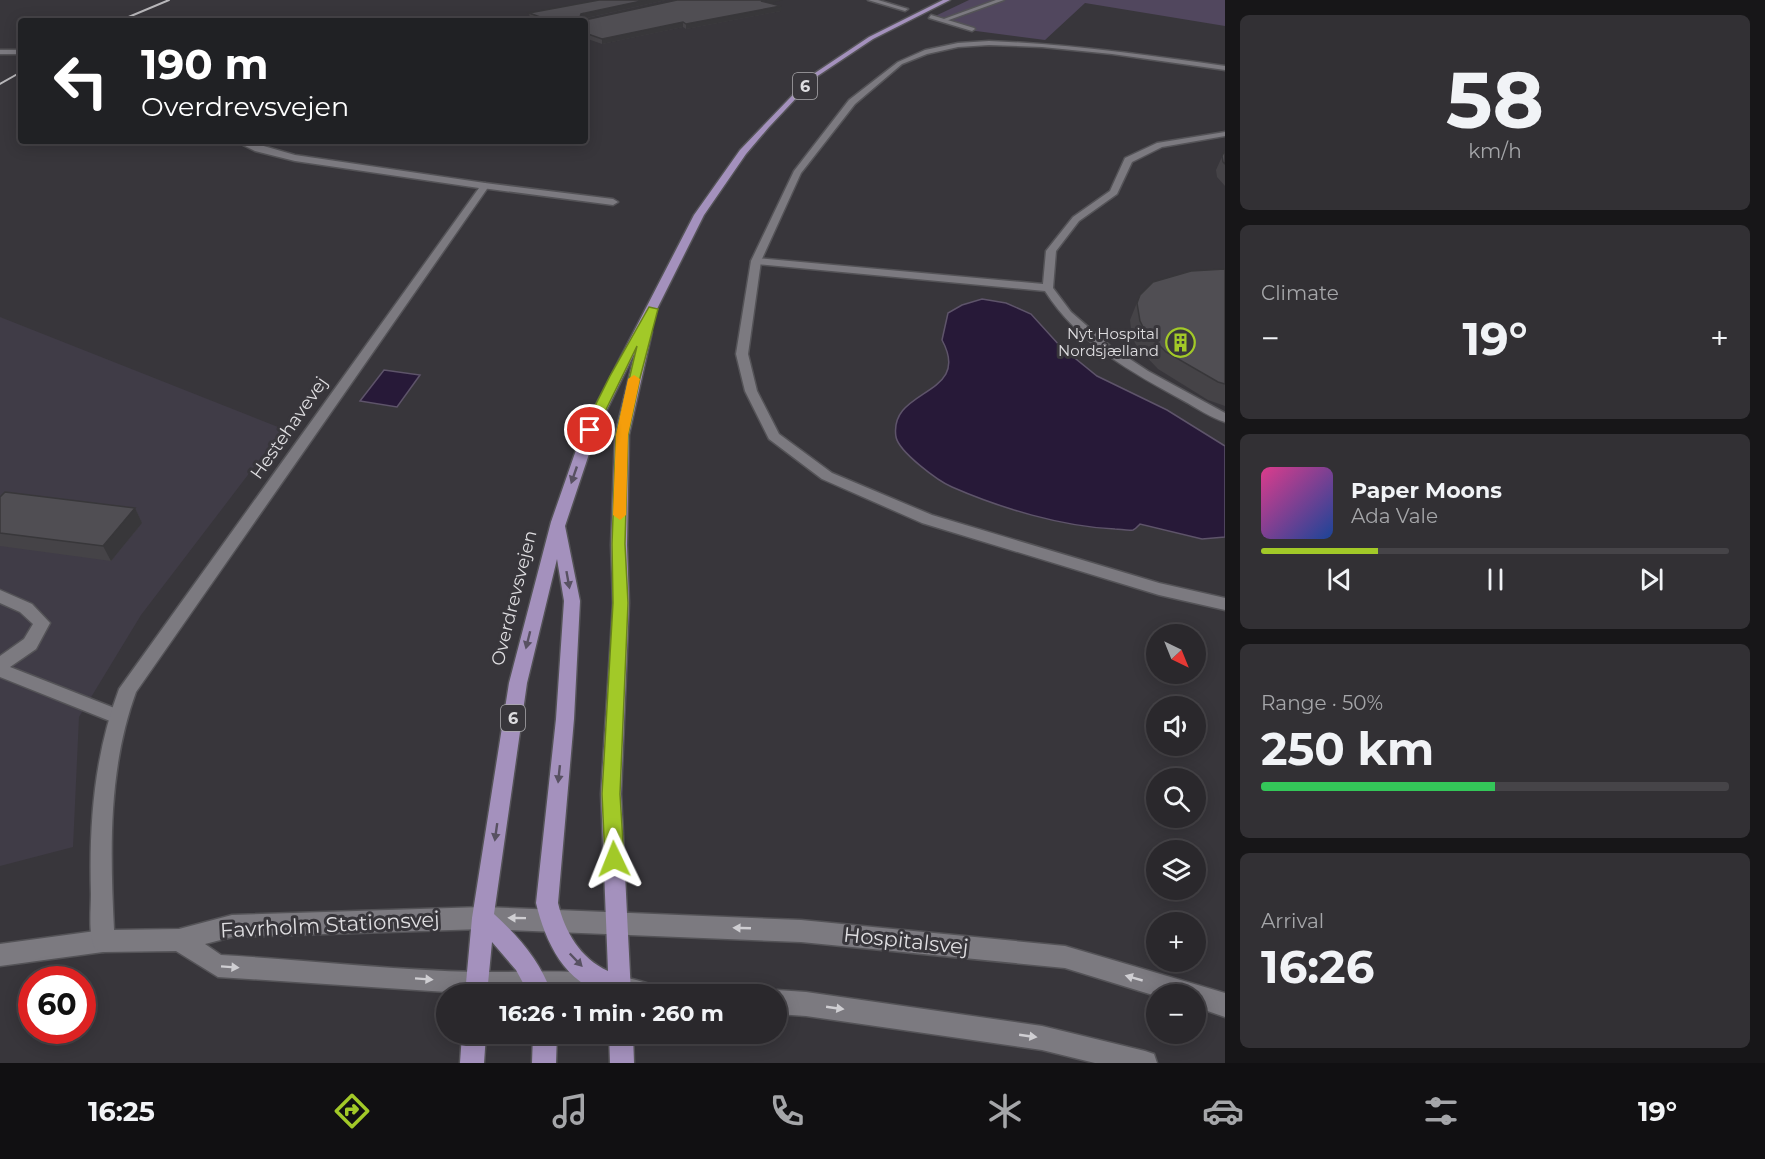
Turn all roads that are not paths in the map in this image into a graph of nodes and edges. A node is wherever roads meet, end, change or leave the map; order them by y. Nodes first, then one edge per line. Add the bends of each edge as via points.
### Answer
1 (871, 0) edge
2 (947, 0) edge
3 (1000, 0) edge
4 (905, 9) dead end
5 (931, 17) dead end
6 (944, 21) junction
7 (972, 29) dead end
8 (1, 50) edge
9 (18, 52) edge
10 (1225, 68) edge
11 (1225, 134) edge
12 (246, 144) edge
13 (485, 186) junction
14 (613, 202) dead end
15 (756, 261) junction
16 (1048, 288) junction
17 (652, 309) junction
18 (1225, 418) edge
19 (558, 522) junction
20 (0, 596) edge
21 (1225, 604) edge
22 (0, 664) edge
23 (0, 670) edge
24 (116, 716) junction
25 (483, 918) junction
26 (550, 919) junction
27 (617, 924) junction
28 (179, 940) junction
29 (103, 941) junction
30 (0, 955) edge
31 (476, 984) edge
32 (536, 984) edge
33 (608, 984) edge
34 (620, 984) edge
35 (1156, 984) edge
36 (436, 985) edge
37 (1206, 999) edge
38 (787, 1003) edge
39 (1225, 1005) edge
40 (473, 1044) edge
41 (545, 1044) edge
42 (621, 1044) edge
43 (472, 1063) edge
44 (544, 1063) edge
45 (621, 1063) edge
46 (1145, 1063) edge

1 - 4 street
2 - 17 main road, Overdrevsvejen / 6 via 843,55 814,76 766,125 699,215
3 - 6 street
5 - 6 street
6 - 7 street
8 - 9 street
10 - 15 street via 1034,44 969,44 925,52 900,63 852,102 797,173
11 - 16 street via 1160,145 1128,160 1114,192 1076,219 1051,251
12 - 13 street via 295,158
13 - 14 street
13 - 24 street, Hestehavevej via 128,689
15 - 16 street
15 - 21 street via 742,354 751,391 774,436 827,476 927,519 1159,589
16 - 18 street via 1069,317 1116,357
17 -> 19 main road, Overdrevsvejen / 6 via 590,430
17 - 27 main road, Overdrevsvejen via 622,435 618,544 621,603 611,794
19 -> 25 main road, Overdrevsvejen / 6 via 518,683
19 -> 26 main road via 572,601 565,719 546,903
20 - 22 street via 26,608 42,623 30,644
23 - 24 street
24 - 29 street, Hestehavevej via 106,766 100,874
26 -> 25 street
25 - 28 street, Favrholm Stationsvej via 232,926
25 - 31 main road, Overdrevsvejen / 6
25 - 32 main road via 518,953
26 - 27 street
26 -> 33 main road via 561,945 590,974
27 - 34 main road, Overdrevsvejen
35 -> 27 street, Hospitalsvej via 1065,957 801,931
28 - 29 street, Favrholm Stationsvej
28 -> 36 street, Favrholm Stationsvej via 218,966
29 - 30 street, Favrholm Stationsvej
37 - 39 street
38 -> 46 street via 1042,1038
40 - 43 main road
41 - 44 main road
42 - 45 main road

